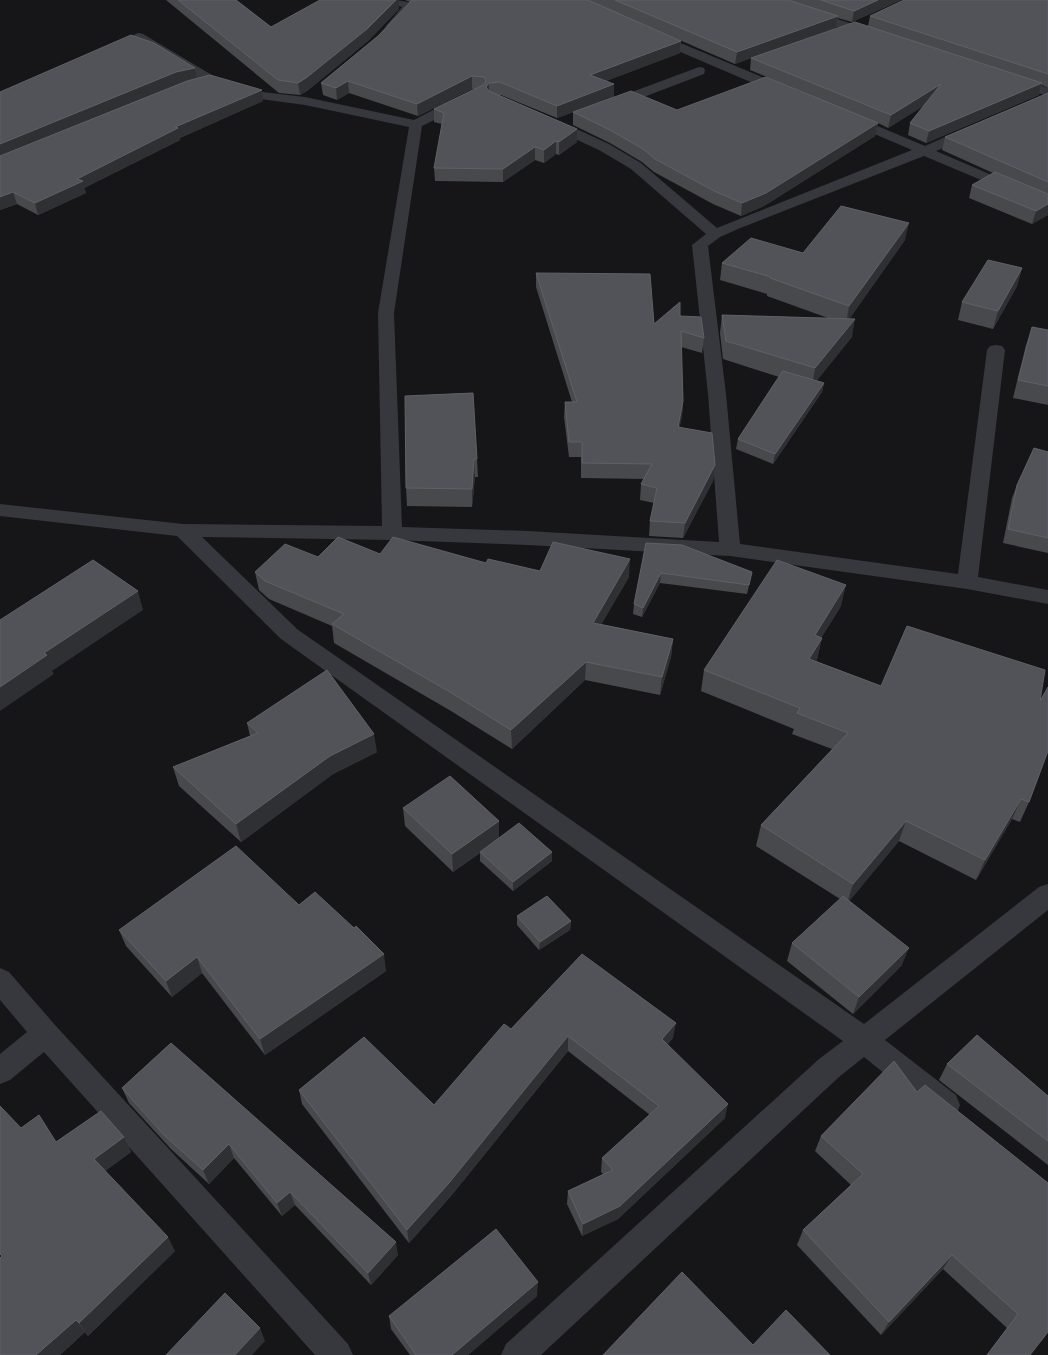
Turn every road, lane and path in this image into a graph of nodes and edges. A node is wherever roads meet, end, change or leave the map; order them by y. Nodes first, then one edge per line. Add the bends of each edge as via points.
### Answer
1 (388, 0) edge
2 (771, 1) edge
3 (413, 3) edge
4 (867, 22) edge
5 (854, 28) junction
6 (639, 29) edge
7 (386, 32) edge
8 (831, 36) edge
9 (139, 37) edge
10 (882, 38) edge
11 (748, 65) edge
12 (733, 70) junction
13 (699, 71) dead end
14 (1004, 78) edge
15 (212, 81) junction
16 (192, 86) edge
17 (317, 92) dead end
18 (1048, 92) edge
19 (478, 93) edge
20 (798, 97) edge
21 (1048, 97) edge
22 (305, 101) junction
23 (1034, 104) edge
24 (594, 111) edge
25 (840, 115) edge
26 (536, 116) edge
27 (572, 119) edge
28 (416, 124) junction
29 (557, 125) junction
30 (983, 125) edge
31 (926, 150) junction
32 (1048, 204) edge
33 (715, 234) junction
34 (996, 350) dead end
35 (0, 510) edge
36 (183, 530) junction
37 (392, 533) junction
38 (730, 549) junction
39 (967, 582) junction
40 (1048, 597) edge
41 (1048, 895) edge
42 (0, 980) edge
43 (45, 1034) junction
44 (864, 1040) junction
45 (0, 1071) edge
46 (962, 1118) edge
47 (336, 1355) edge
48 (517, 1355) edge

1 - 3 street
2 - 5 street
3 - 7 street
4 - 5 street
5 - 8 street
5 - 10 street
6 - 12 street
9 - 15 street
11 - 12 street
12 - 20 street
13 - 24 street
14 - 18 street
15 - 16 street
15 - 22 street via 260,95
17 - 22 street
19 - 28 street
21 - 23 street
22 - 28 street
25 - 31 street
26 - 29 street
27 - 29 street
28 - 37 street via 386,313
29 - 33 street via 604,147 636,166
30 - 31 street
31 - 32 street
31 - 33 street
33 - 38 street via 700,245 717,394
34 - 39 street
35 - 36 street
36 - 37 street
36 - 44 street via 289,634
37 - 38 street
38 - 39 street
39 - 40 street
41 - 44 street
42 - 43 street
43 - 45 street
43 - 47 street
44 - 46 street
44 - 48 street via 829,1068

